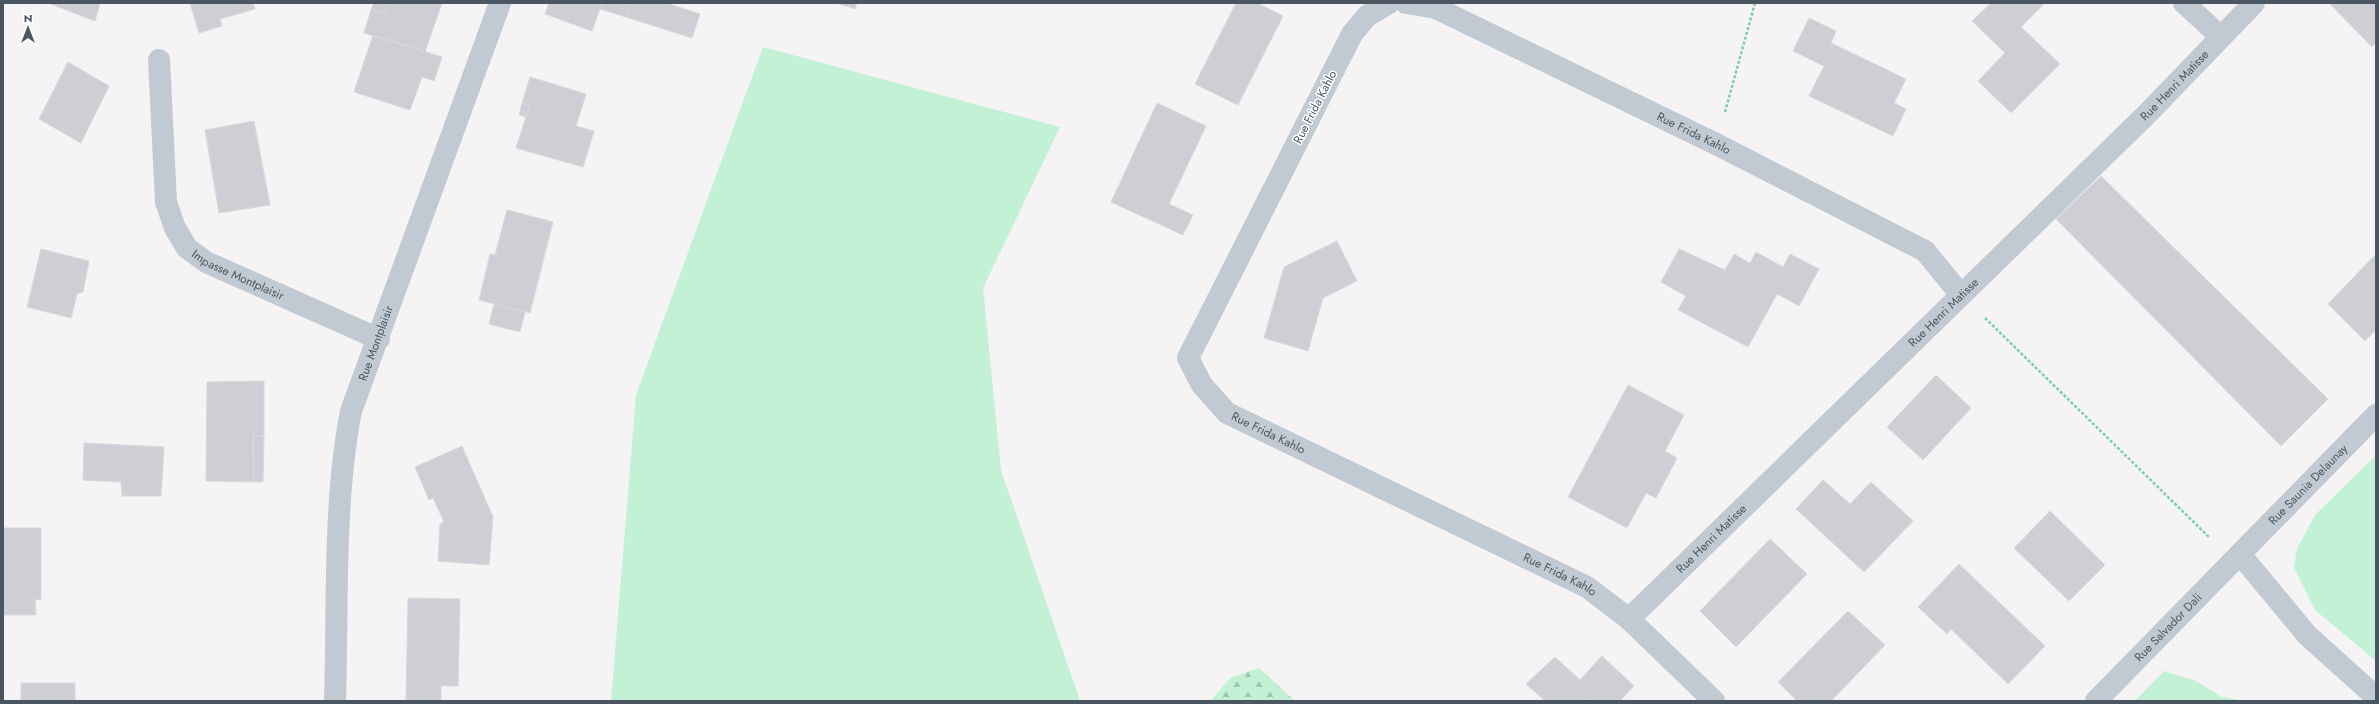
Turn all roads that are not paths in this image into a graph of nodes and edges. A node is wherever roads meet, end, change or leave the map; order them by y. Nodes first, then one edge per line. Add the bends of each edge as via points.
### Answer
1 (500, 3) edge
2 (1389, 3) edge
3 (1406, 3) edge
4 (2184, 3) edge
5 (2254, 3) edge
6 (2221, 37) junction
7 (159, 60) dead end
8 (1961, 295) junction
9 (379, 339) junction
10 (2376, 415) edge
11 (2240, 554) junction
12 (1629, 619) junction
13 (2376, 697) edge
14 (335, 701) edge
15 (1714, 701) edge
16 (2096, 701) edge

1 - 9 street, Rue Montplaisir
2 - 12 street, Rue Frida Kahlo via 1367,16 1352,34 1188,358 1202,385 1227,413 1587,587
3 - 8 street, Rue Frida Kahlo via 1436,8 1716,144 1925,251
4 - 6 street
5 - 6 street, Rue Henri Matisse
6 - 8 street, Rue Henri Matisse via 2148,113
7 - 9 street, Impasse Montplaisir via 166,202 174,228 186,248 206,262
8 - 12 street, Rue Henri Matisse
9 - 14 street, Rue Montplaisir via 351,411 344,448
10 - 11 street, Rue Saunia Delaunay
11 - 13 street via 2307,634
11 - 16 street, Rue Salvador Dali
12 - 15 street

